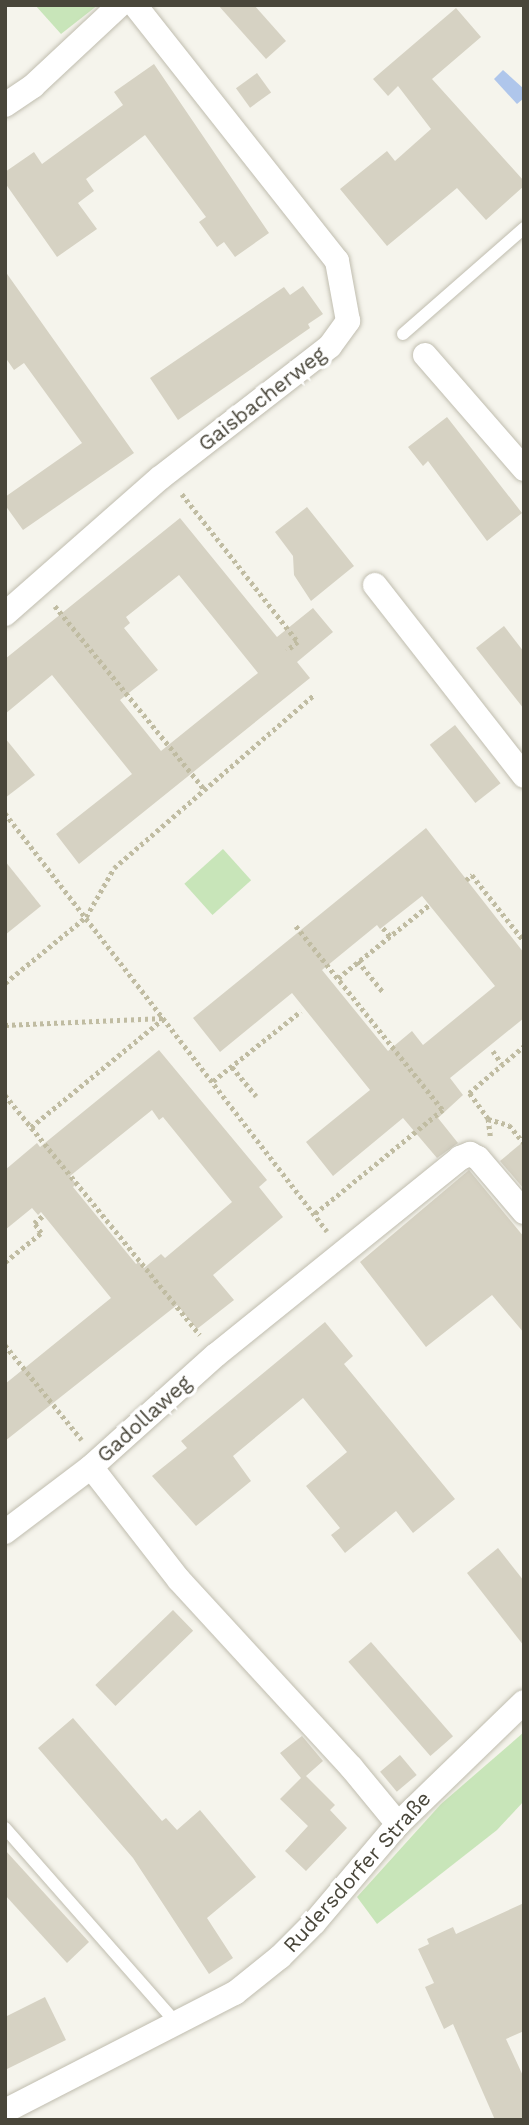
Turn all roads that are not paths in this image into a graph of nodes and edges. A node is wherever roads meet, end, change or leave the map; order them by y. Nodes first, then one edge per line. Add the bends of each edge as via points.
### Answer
1 (120, 5) edge
2 (135, 5) edge
3 (5, 105) edge
4 (524, 229) edge
5 (403, 334) dead end
6 (425, 355) dead end
7 (524, 469) edge
8 (375, 585) dead end
9 (5, 614) edge
10 (524, 776) edge
11 (524, 1212) edge
12 (91, 1467) junction
13 (5, 1532) edge
14 (524, 1702) edge
15 (398, 1824) junction
16 (5, 1828) edge
17 (177, 2024) junction
18 (5, 2111) edge

1 - 3 street via 33,86
2 - 9 street, Gaisbacherweg via 337,261 348,321 330,346 166,473
4 - 5 lane
6 - 7 street
8 - 10 street
11 - 12 street, Gadollaweg via 478,1158 470,1154 460,1158 216,1355
12 - 13 street
12 - 15 street, Gadollaweg via 178,1580
14 - 15 street, Rudersdorfer Straße
15 - 17 street, Rudersdorfer Straße via 280,1957 235,1993
16 - 17 lane
17 - 18 street, Rudersdorfer Straße

